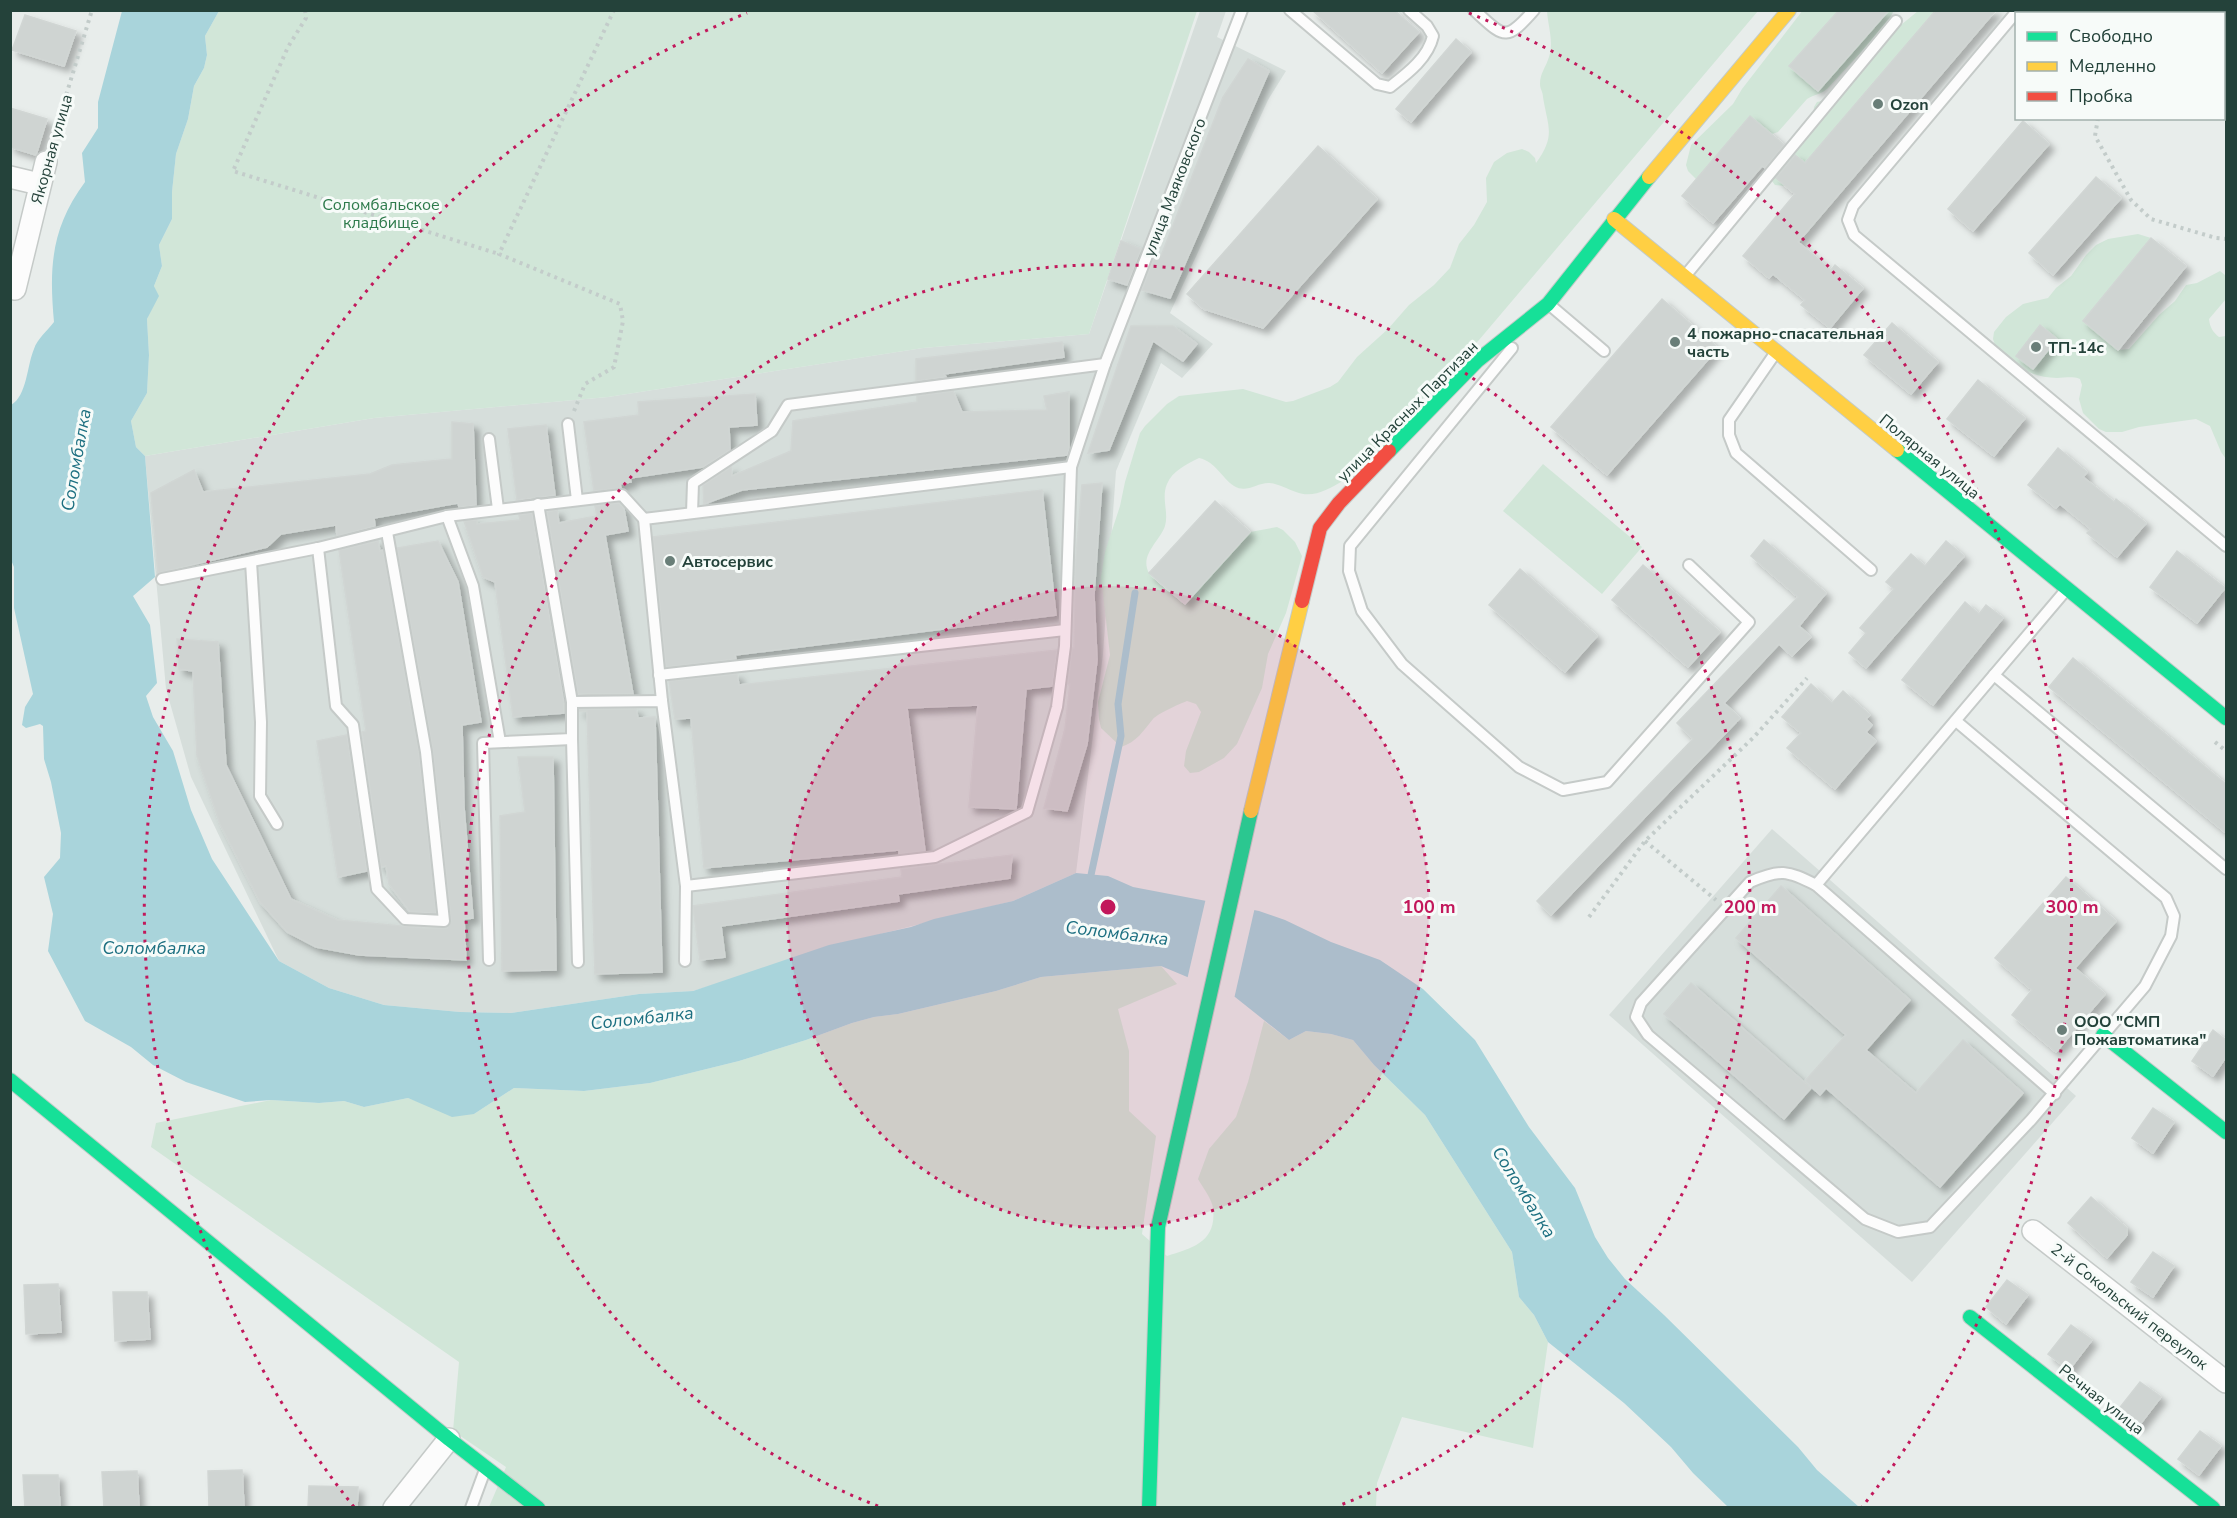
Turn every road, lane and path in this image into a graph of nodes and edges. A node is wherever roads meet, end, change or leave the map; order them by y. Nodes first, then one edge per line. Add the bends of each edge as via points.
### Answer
1 (92, 10) edge
2 (305, 10) edge
3 (614, 10) edge
4 (1242, 10) edge
5 (1290, 10) edge
6 (1409, 10) edge
7 (1474, 10) edge
8 (1534, 10) edge
9 (1789, 10) edge
10 (2015, 14) edge
11 (1896, 21) dead end
12 (2098, 120) edge
13 (46, 162) joint
14 (10, 177) edge
15 (39, 184) junction
16 (1614, 219) junction
17 (2226, 239) edge
18 (499, 254) junction
19 (1685, 277) junction
20 (15, 289) dead end
21 (1548, 303) junction
22 (1604, 351) dead end
23 (1776, 351) junction
24 (1105, 364) junction
25 (568, 424) joint
26 (489, 439) dead end
27 (1071, 467) junction
28 (577, 500) junction
29 (538, 504) junction
30 (498, 509) junction
31 (692, 513) junction
32 (447, 516) junction
33 (644, 519) junction
34 (387, 532) junction
35 (2226, 546) edge
36 (318, 548) junction
37 (251, 562) junction
38 (1689, 565) dead end
39 (1871, 570) dead end
40 (162, 579) dead end
41 (2067, 590) junction
42 (1065, 630) junction
43 (659, 675) junction
44 (1995, 675) junction
45 (1807, 678) dead end
46 (662, 701) junction
47 (572, 702) junction
48 (2226, 718) edge
49 (1956, 721) junction
50 (572, 739) junction
51 (500, 742) junction
52 (277, 824) dead end
53 (1645, 841) junction
54 (2226, 869) edge
55 (1816, 885) junction
56 (686, 886) junction
57 (1726, 909) junction
58 (1589, 917) dead end
59 (489, 960) dead end
60 (685, 961) dead end
61 (578, 962) dead end
62 (2103, 1035) junction
63 (10, 1080) edge
64 (2055, 1094) junction
65 (2226, 1132) edge
66 (2033, 1231) dead end
67 (1970, 1317) dead end
68 (2226, 1382) edge
69 (449, 1438) junction
70 (486, 1467) junction
71 (394, 1508) edge
72 (471, 1508) edge
73 (538, 1508) edge
74 (1149, 1508) edge
75 (2213, 1508) edge

1 - 13 path, Якорная улица
2 - 18 path via 306,18 288,46 233,171
3 - 18 path
4 - 24 lane, улица Маяковского
5 - 6 lane via 1377,84 1390,87 1430,48 1433,36
7 - 8 lane via 1498,32 1508,34 1516,31
9 - 16 street, улица Красных Партизан
10 - 35 lane via 1854,206 1848,220 1854,235
11 - 19 lane
12 - 17 path via 2095,136 2131,200 2144,213 2151,219
13 - 15 street, Якорная улица
14 - 15 street
15 - 20 street, Якорная улица
16 - 19 street, Полярная улица
16 - 21 street, улица Красных Партизан
18 - 25 path via 620,304 623,321 614,367 585,384
19 - 23 street, Полярная улица
21 - 22 lane
21 - 38 lane via 1350,546 1349,571 1362,611 1402,664 1519,767 1563,790 1608,782 1749,622
21 - 74 street, улица Красных Партизан via 1477,361 1339,503 1320,528 1240,857 1158,1227
23 - 39 lane via 1729,420 1729,435 1736,453
23 - 41 street, Полярная улица
24 - 27 lane, улица Маяковского
24 - 31 lane via 788,405 772,430 693,483
25 - 28 lane
26 - 30 lane
27 - 31 lane
27 - 42 lane, улица Маяковского
28 - 29 lane
28 - 33 lane via 622,495
29 - 30 lane
29 - 47 lane
30 - 32 lane
31 - 33 lane
32 - 34 lane
32 - 51 lane via 473,586
33 - 43 lane
34 - 36 lane
34 - 36 lane via 426,752 444,921 405,919 377,889 353,725 336,706
36 - 37 lane
37 - 40 lane
37 - 52 lane via 261,722 260,796
41 - 44 lane
41 - 48 street, Полярная улица
42 - 43 lane
42 - 56 lane, улица Маяковского via 1058,707 1028,812 935,857
43 - 46 lane
44 - 49 lane
44 - 54 lane
45 - 53 path via 1754,736
46 - 47 lane
46 - 56 lane
47 - 50 lane
49 - 55 lane
49 - 62 lane via 2166,898 2174,916 2171,936 2145,986
50 - 51 lane
50 - 61 lane
51 - 59 lane via 483,743
53 - 57 path
53 - 58 path
55 - 57 lane via 1796,874 1772,872 1750,882
55 - 64 lane
56 - 60 lane
57 - 64 lane via 1641,1003 1636,1017 1648,1035 1865,1219 1898,1232 1930,1227
62 - 64 lane
62 - 65 street
63 - 69 street
66 - 68 street, 2-й Сокольский переулок
67 - 75 street, Речная улица
69 - 70 street
69 - 71 street
70 - 72 lane
70 - 73 street

